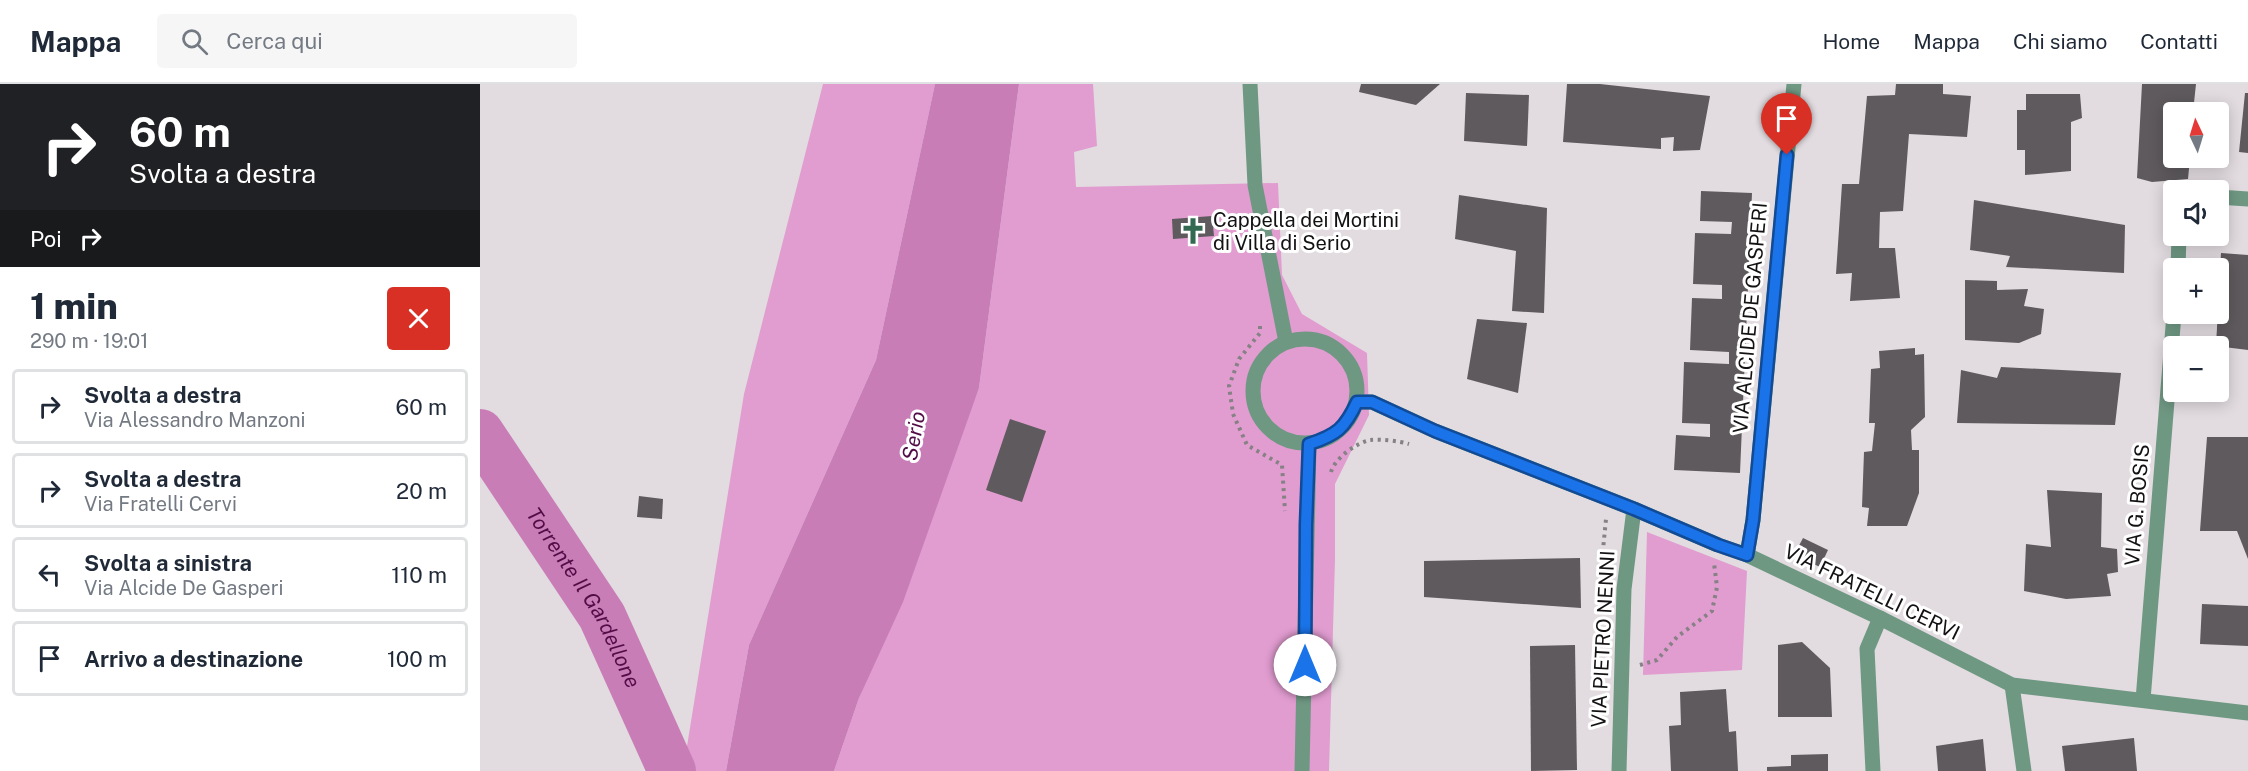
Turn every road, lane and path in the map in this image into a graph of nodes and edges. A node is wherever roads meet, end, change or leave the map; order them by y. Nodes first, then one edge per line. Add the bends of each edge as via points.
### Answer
1 (1250, 84) edge
2 (1794, 84) edge
3 (2229, 198) edge
4 (2248, 199) edge
5 (1242, 213) dead end
6 (1243, 224) junction
7 (1213, 226) dead end
8 (1245, 234) dead end
9 (1260, 323) dead end
10 (2173, 324) edge
11 (1286, 342) junction
12 (1357, 402) junction
13 (1309, 444) junction
14 (1413, 446) dead end
15 (1329, 476) dead end
16 (1634, 509) junction
17 (1606, 518) dead end
18 (1306, 525) junction
19 (1718, 545) junction
20 (1747, 555) junction
21 (1624, 589) junction
22 (1880, 618) junction
23 (1622, 667) junction
24 (2012, 685) junction
25 (2143, 700) junction
26 (2248, 713) edge
27 (1302, 771) edge
28 (1619, 771) edge
29 (1874, 771) edge
30 (2024, 771) edge

1 - 11 street via 1255,185
2 - 20 street, VIA ALCIDE DE GASPERI
3 - 4 street
5 - 6 path
6 - 7 path
6 - 8 path
9 - 18 path via 1260,333 1239,358 1229,386 1233,414 1247,445 1282,465 1286,525
10 - 25 street, VIA G. BOSIS
11 - 12 street via 1314,339 1339,351 1355,374
11 - 13 street via 1260,363 1252,395 1264,425 1277,436
12 - 13 street via 1348,422 1331,437
12 - 16 street, VIA FRATELLI CERVI via 1372,402 1435,431
13 - 18 street
14 - 15 path via 1371,440 1352,448 1332,466
16 - 19 street, VIA FRATELLI CERVI
16 - 21 street, VIA PIETRO NENNI
17 - 21 path via 1601,570
18 - 27 street
19 - 20 street, VIA FRATELLI CERVI
19 - 23 path via 1712,611 1677,637 1657,660
20 - 22 street, VIA FRATELLI CERVI
21 - 23 street, VIA PIETRO NENNI
22 - 24 street, VIA FRATELLI CERVI
22 - 29 street via 1867,649
23 - 28 street, VIA PIETRO NENNI
24 - 25 street, VIA FRATELLI CERVI
24 - 30 street
25 - 26 street, VIA FRATELLI CERVI

